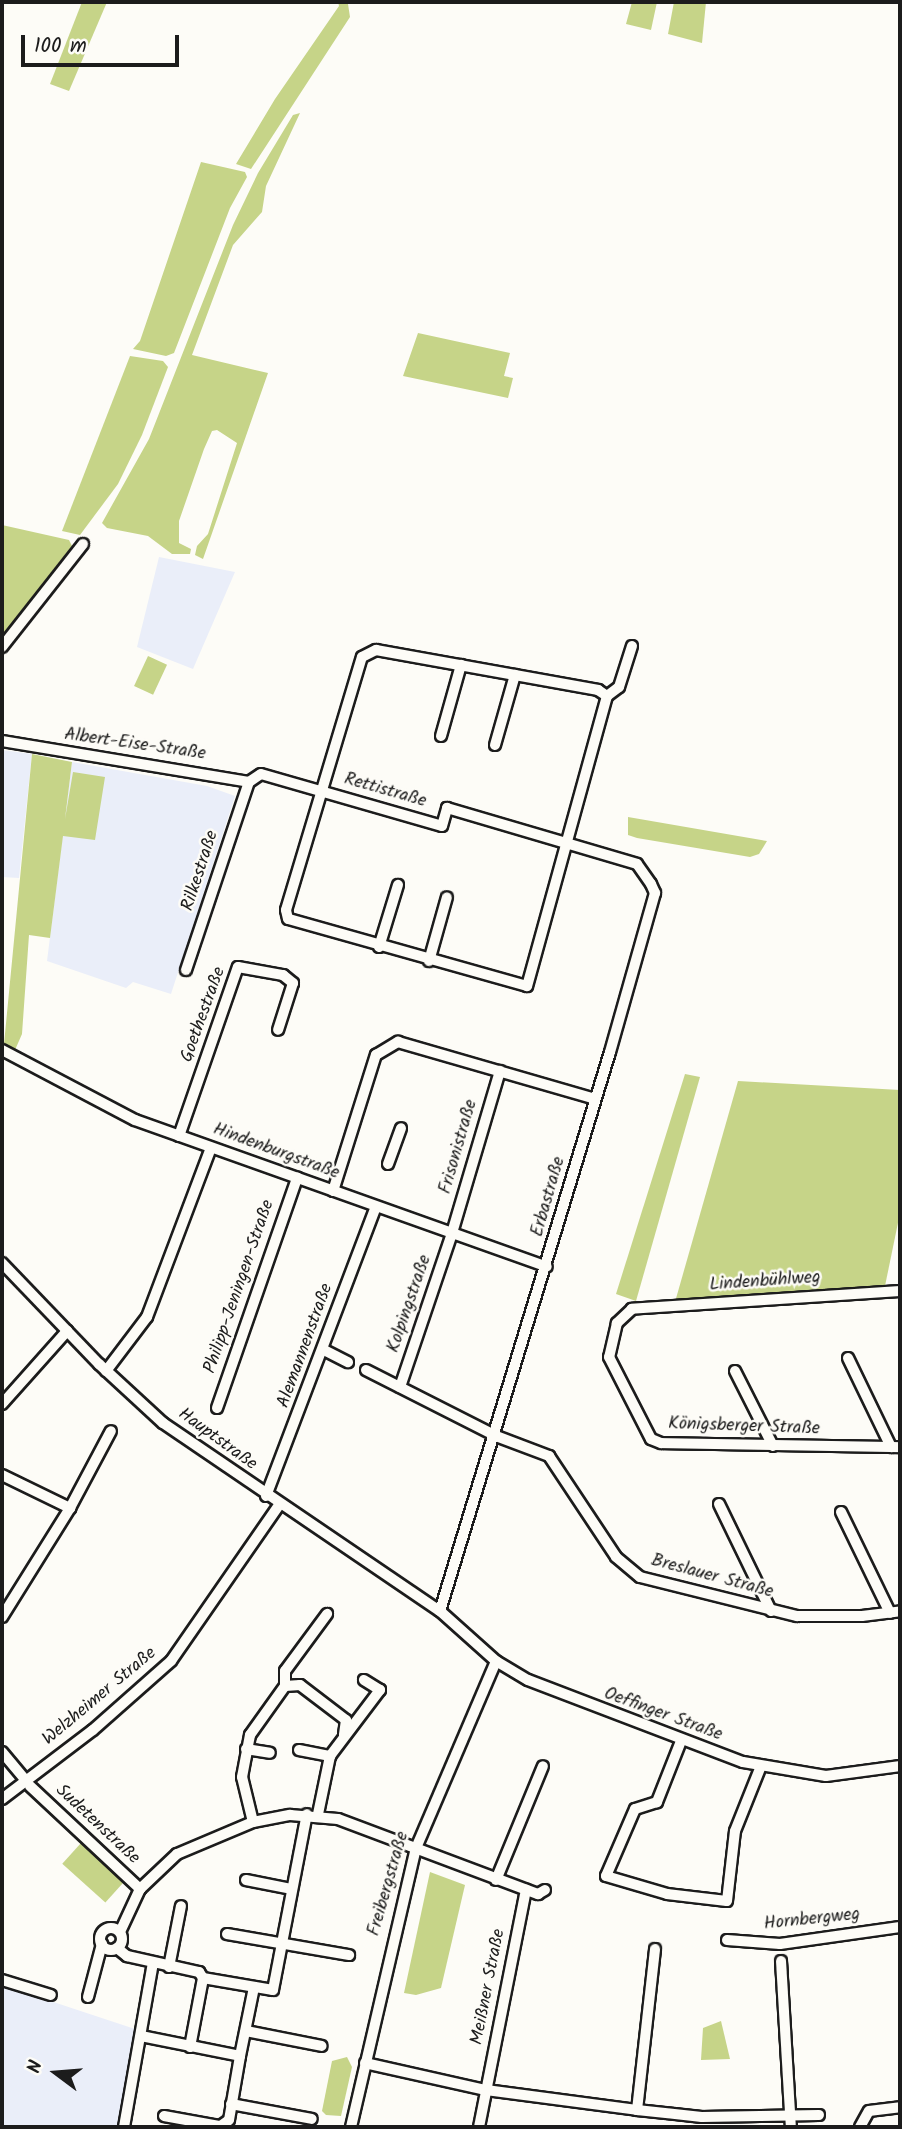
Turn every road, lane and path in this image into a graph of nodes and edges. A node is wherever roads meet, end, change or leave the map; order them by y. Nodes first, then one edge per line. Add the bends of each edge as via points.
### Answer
1 (83, 544) dead end
2 (632, 646) dead end
3 (2, 647) edge
4 (461, 665) junction
5 (514, 675) junction
6 (607, 696) junction
7 (441, 736) dead end
8 (2, 741) edge
9 (495, 745) dead end
10 (249, 782) junction
11 (323, 792) junction
12 (568, 842) junction
13 (398, 885) dead end
14 (447, 897) dead end
15 (379, 947) junction
16 (429, 961) junction
17 (186, 970) dead end
18 (278, 1030) dead end
19 (2, 1050) edge
20 (500, 1071) junction
21 (595, 1098) junction
22 (401, 1128) dead end
23 (178, 1136) junction
24 (211, 1148) junction
25 (388, 1164) dead end
26 (297, 1178) junction
27 (333, 1191) junction
28 (376, 1207) junction
29 (453, 1233) junction
30 (2, 1263) edge
31 (547, 1267) junction
32 (900, 1291) edge
33 (632, 1309) joint
34 (66, 1331) junction
35 (324, 1350) junction
36 (848, 1358) dead end
37 (348, 1362) dead end
38 (366, 1370) dead end
39 (106, 1371) junction
40 (735, 1371) dead end
41 (400, 1387) junction
42 (2, 1404) edge
43 (217, 1408) dead end
44 (111, 1431) dead end
45 (496, 1436) junction
46 (773, 1446) junction
47 (895, 1447) edge
48 (2, 1475) edge
49 (266, 1496) junction
50 (719, 1504) dead end
51 (279, 1505) junction
52 (71, 1508) junction
53 (841, 1512) dead end
54 (440, 1611) junction
55 (771, 1611) junction
56 (895, 1612) edge
57 (327, 1614) dead end
58 (2, 1617) edge
59 (496, 1661) junction
60 (364, 1680) dead end
61 (285, 1686) junction
62 (344, 1737) junction
63 (681, 1741) junction
64 (246, 1749) junction
65 (299, 1750) dead end
66 (2, 1752) edge
67 (270, 1753) dead end
68 (330, 1755) junction
69 (543, 1766) dead end
70 (761, 1766) junction
71 (900, 1766) edge
72 (28, 1783) junction
73 (2, 1799) edge
74 (313, 1814) junction
75 (253, 1822) junction
76 (416, 1848) junction
77 (246, 1880) dead end
78 (496, 1880) junction
79 (140, 1889) junction
80 (292, 1889) junction
81 (526, 1890) junction
82 (545, 1890) dead end
83 (181, 1906) dead end
84 (900, 1927) edge
85 (120, 1932) junction
86 (227, 1934) dead end
87 (727, 1940) dead end
88 (283, 1942) junction
89 (102, 1944) junction
90 (117, 1948) junction
91 (655, 1949) dead end
92 (349, 1955) dead end
93 (781, 1961) dead end
94 (153, 1963) junction
95 (169, 1967) junction
96 (203, 1978) junction
97 (2, 1980) edge
98 (254, 1987) junction
99 (51, 1995) dead end
100 (88, 1997) dead end
101 (246, 2031) junction
102 (141, 2036) junction
103 (190, 2046) junction
104 (322, 2046) dead end
105 (240, 2056) junction
106 (365, 2063) junction
107 (486, 2091) junction
108 (231, 2104) junction
109 (900, 2107) edge
110 (637, 2110) junction
111 (819, 2115) dead end
112 (164, 2116) dead end
113 (312, 2119) dead end
114 (791, 2122) edge
115 (124, 2127) edge
116 (219, 2127) edge
117 (351, 2127) edge
118 (479, 2127) edge
119 (860, 2127) edge

1 - 3 street
2 - 6 street via 619,687
4 - 5 street
4 - 7 street
4 - 11 street via 376,650 362,657
5 - 6 street via 598,690
5 - 9 street
6 - 12 street
8 - 10 street, Albert-Eise-Straße
10 - 11 street, Rettistraße via 261,774
10 - 17 street, Rilkestraße
11 - 12 street, Rettistraße via 442,826 447,808
11 - 15 street via 286,910 288,919
12 - 16 street via 527,986
12 - 21 street, Erbastraße via 637,864 655,893
13 - 15 street
14 - 16 street
15 - 16 street
18 - 23 street, Goethestraße via 293,983 283,975 238,967
19 - 23 street, Hindenburgstraße via 135,1120
20 - 21 street
20 - 27 street via 398,1042 376,1055
20 - 29 street, Frisonistraße
21 - 31 street, Erbastraße
22 - 25 street
23 - 24 street, Hindenburgstraße
24 - 26 street, Hindenburgstraße
24 - 39 street via 147,1317
26 - 27 street, Hindenburgstraße
26 - 43 street, Philipp-Jeningen-Straße
27 - 28 street, Hindenburgstraße
28 - 29 street, Hindenburgstraße
28 - 35 street, Alemannenstraße
29 - 31 street, Hindenburgstraße
29 - 41 street, Kolpingstraße
30 - 34 street, Hauptstraße
31 - 45 street, Erbastraße
32 - 33 street, Lindenbühlweg
33 - 46 street, Königsberger Straße via 617,1323 609,1357 651,1439
34 - 39 street, Hauptstraße
34 - 42 street
35 - 37 street
35 - 49 street, Alemannenstraße
36 - 47 street
38 - 41 street, Breslauer Straße
39 - 49 street, Hauptstraße via 163,1423
40 - 46 street
41 - 45 street, Breslauer Straße
44 - 52 street
45 - 54 street, Erbastraße
45 - 55 street, Breslauer Straße via 549,1457 616,1557 640,1577
46 - 47 street, Königsberger Straße
48 - 52 street
49 - 51 street, Hauptstraße
50 - 55 street
51 - 54 street, Hauptstraße
51 - 72 street, Welzheimer Straße via 171,1661
52 - 58 street
53 - 56 street
54 - 59 street, Oeffinger Straße
55 - 56 street, Breslauer Straße via 830,1618
57 - 61 street via 285,1671
59 - 63 street, Oeffinger Straße via 560,1695
59 - 76 street, Freibergstraße
60 - 62 street via 380,1690
61 - 62 street via 300,1685 346,1720
61 - 64 street via 250,1735
62 - 68 street
63 - 70 street, Oeffinger Straße
63 - 70 street via 652,1807 635,1809 606,1876 667,1894 727,1901 736,1831
64 - 67 street
64 - 75 street via 242,1777
65 - 68 street
66 - 72 street, Sudetenstraße
68 - 74 street
69 - 78 street
70 - 71 street, Oeffinger Straße via 826,1776
72 - 73 street, Welzheimer Straße
72 - 79 street, Sudetenstraße
74 - 75 street, Sudetenstraße
74 - 76 street, Sudetenstraße
74 - 80 street
75 - 79 street, Sudetenstraße via 177,1854
76 - 78 street, Sudetenstraße
76 - 106 street, Freibergstraße
77 - 80 street
78 - 81 street
79 - 85 street, Sudetenstraße
80 - 88 street
81 - 82 street via 537,1894
81 - 107 street, Meißner Straße
83 - 95 street
84 - 87 street, Hornbergweg via 780,1944
85 - 89 street via 105,1930
85 - 90 street, Sudetenstraße
86 - 88 street
88 - 92 street
88 - 98 street via 273,1990
89 - 90 street
89 - 100 street
90 - 94 street via 127,1956
91 - 110 street
93 - 114 street
94 - 95 street
94 - 102 street
95 - 96 street via 199,1972
96 - 98 street
96 - 103 street
97 - 99 street
98 - 101 street
101 - 104 street
101 - 105 street
102 - 103 street
102 - 115 street
103 - 105 street
105 - 108 street
106 - 107 street
106 - 117 street, Freibergstraße
107 - 110 street
107 - 118 street, Meißner Straße
108 - 113 street
108 - 116 street via 229,2120
109 - 119 street via 869,2111
110 - 114 street
111 - 114 street
112 - 116 street

